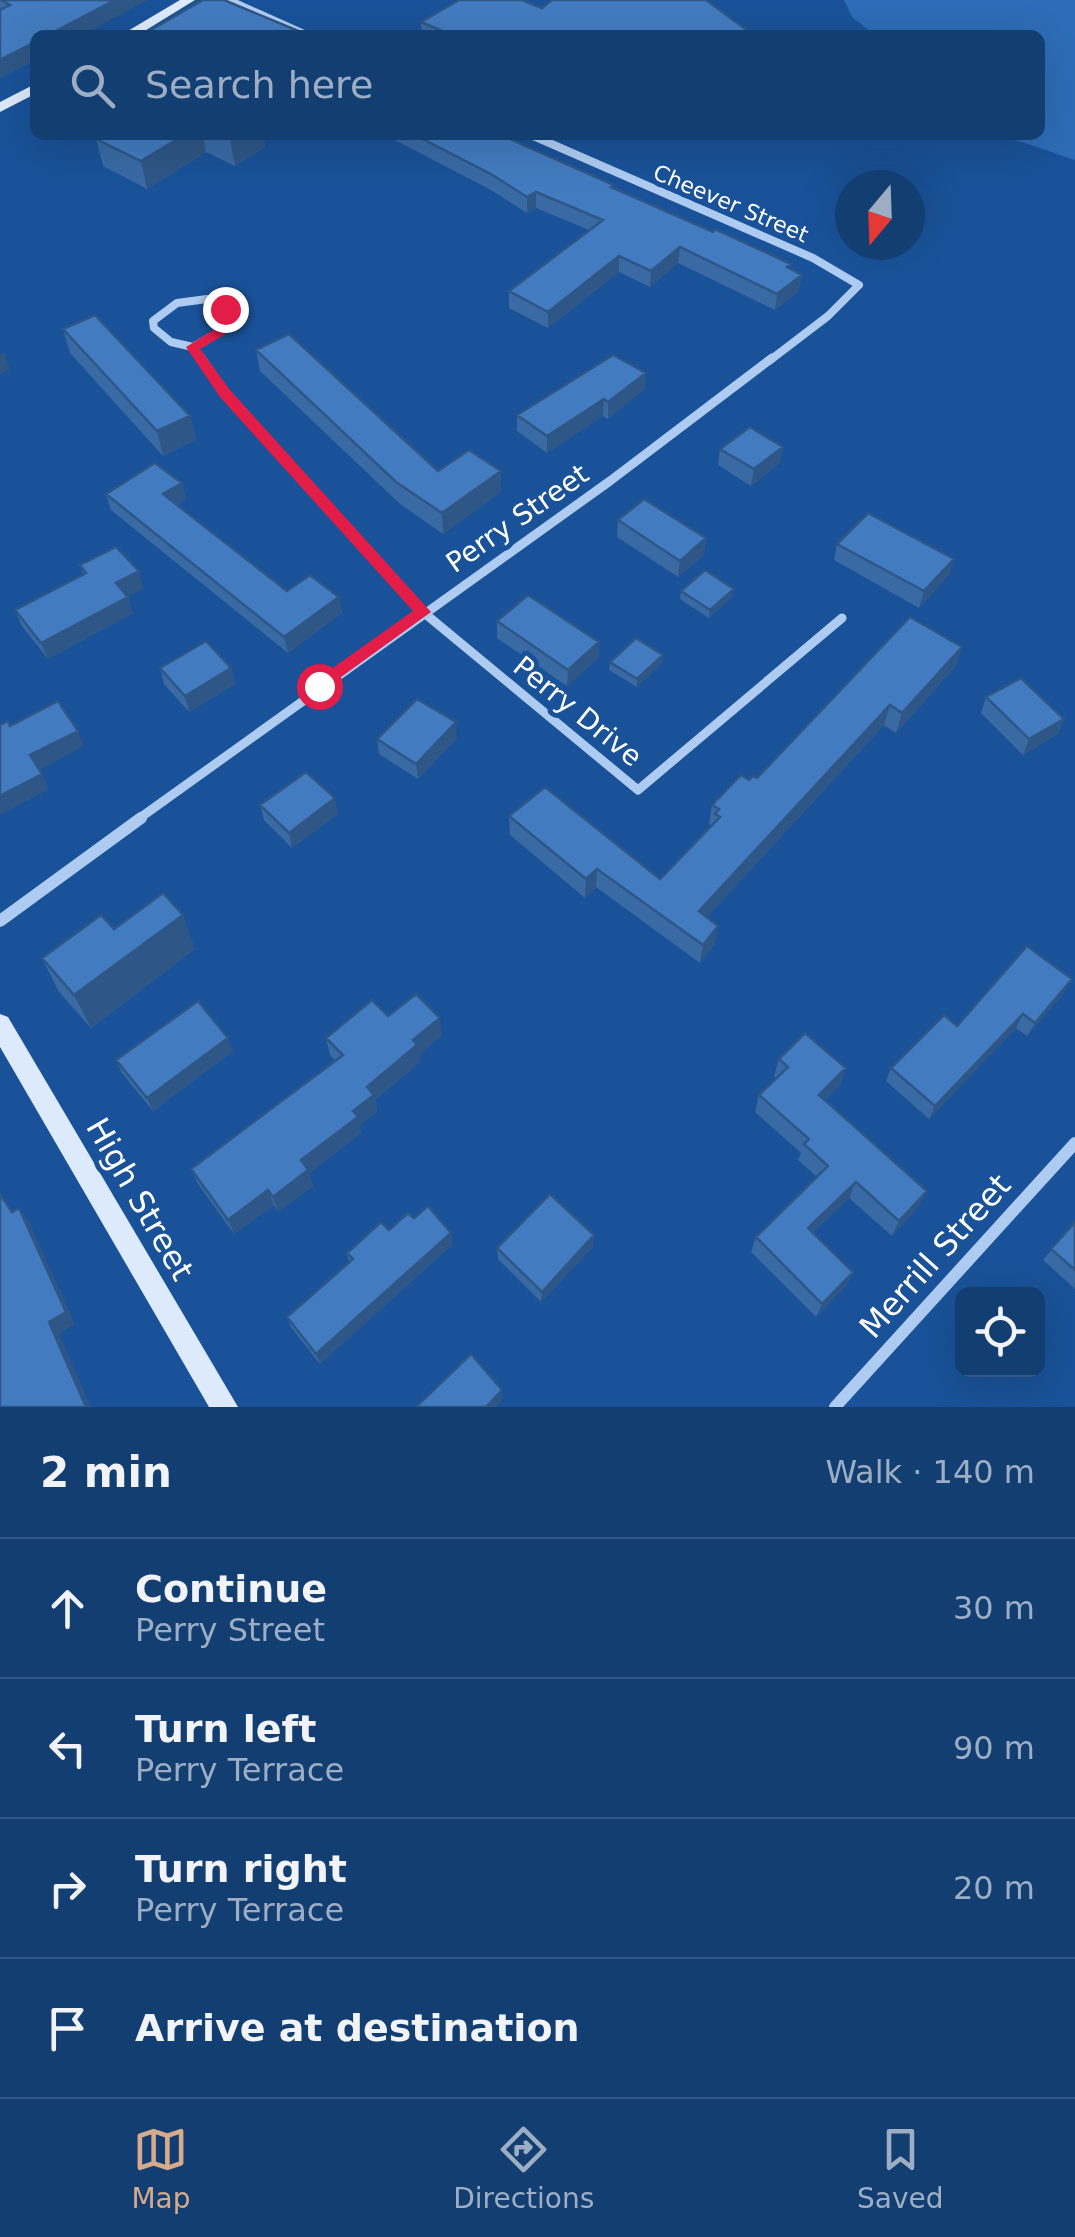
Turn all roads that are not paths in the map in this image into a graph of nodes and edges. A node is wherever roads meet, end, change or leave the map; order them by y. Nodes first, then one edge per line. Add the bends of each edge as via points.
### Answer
1 (189, 0) edge
2 (228, 0) edge
3 (137, 30) edge
4 (295, 30) edge
5 (30, 91) edge
6 (0, 108) edge
7 (542, 140) edge
8 (859, 285) joint
9 (193, 347) junction
10 (423, 612) junction
11 (842, 618) dead end
12 (0, 921) edge
13 (0, 1024) edge
14 (1075, 1143) edge
15 (224, 1407) edge
16 (835, 1407) edge

1 - 3 main road
2 - 4 street
5 - 6 main road
7 - 8 street, Cheever Street via 813,258
8 - 10 street, Perry Street via 828,316 610,481
9 - 9 street via 171,342 154,321 167,306 186,300 220,304 230,316 219,332
9 - 10 street via 225,394
10 - 11 street, Perry Drive via 638,790
10 - 12 street, Perry Street
13 - 15 main road, High Street
14 - 16 street, Merrill Street

